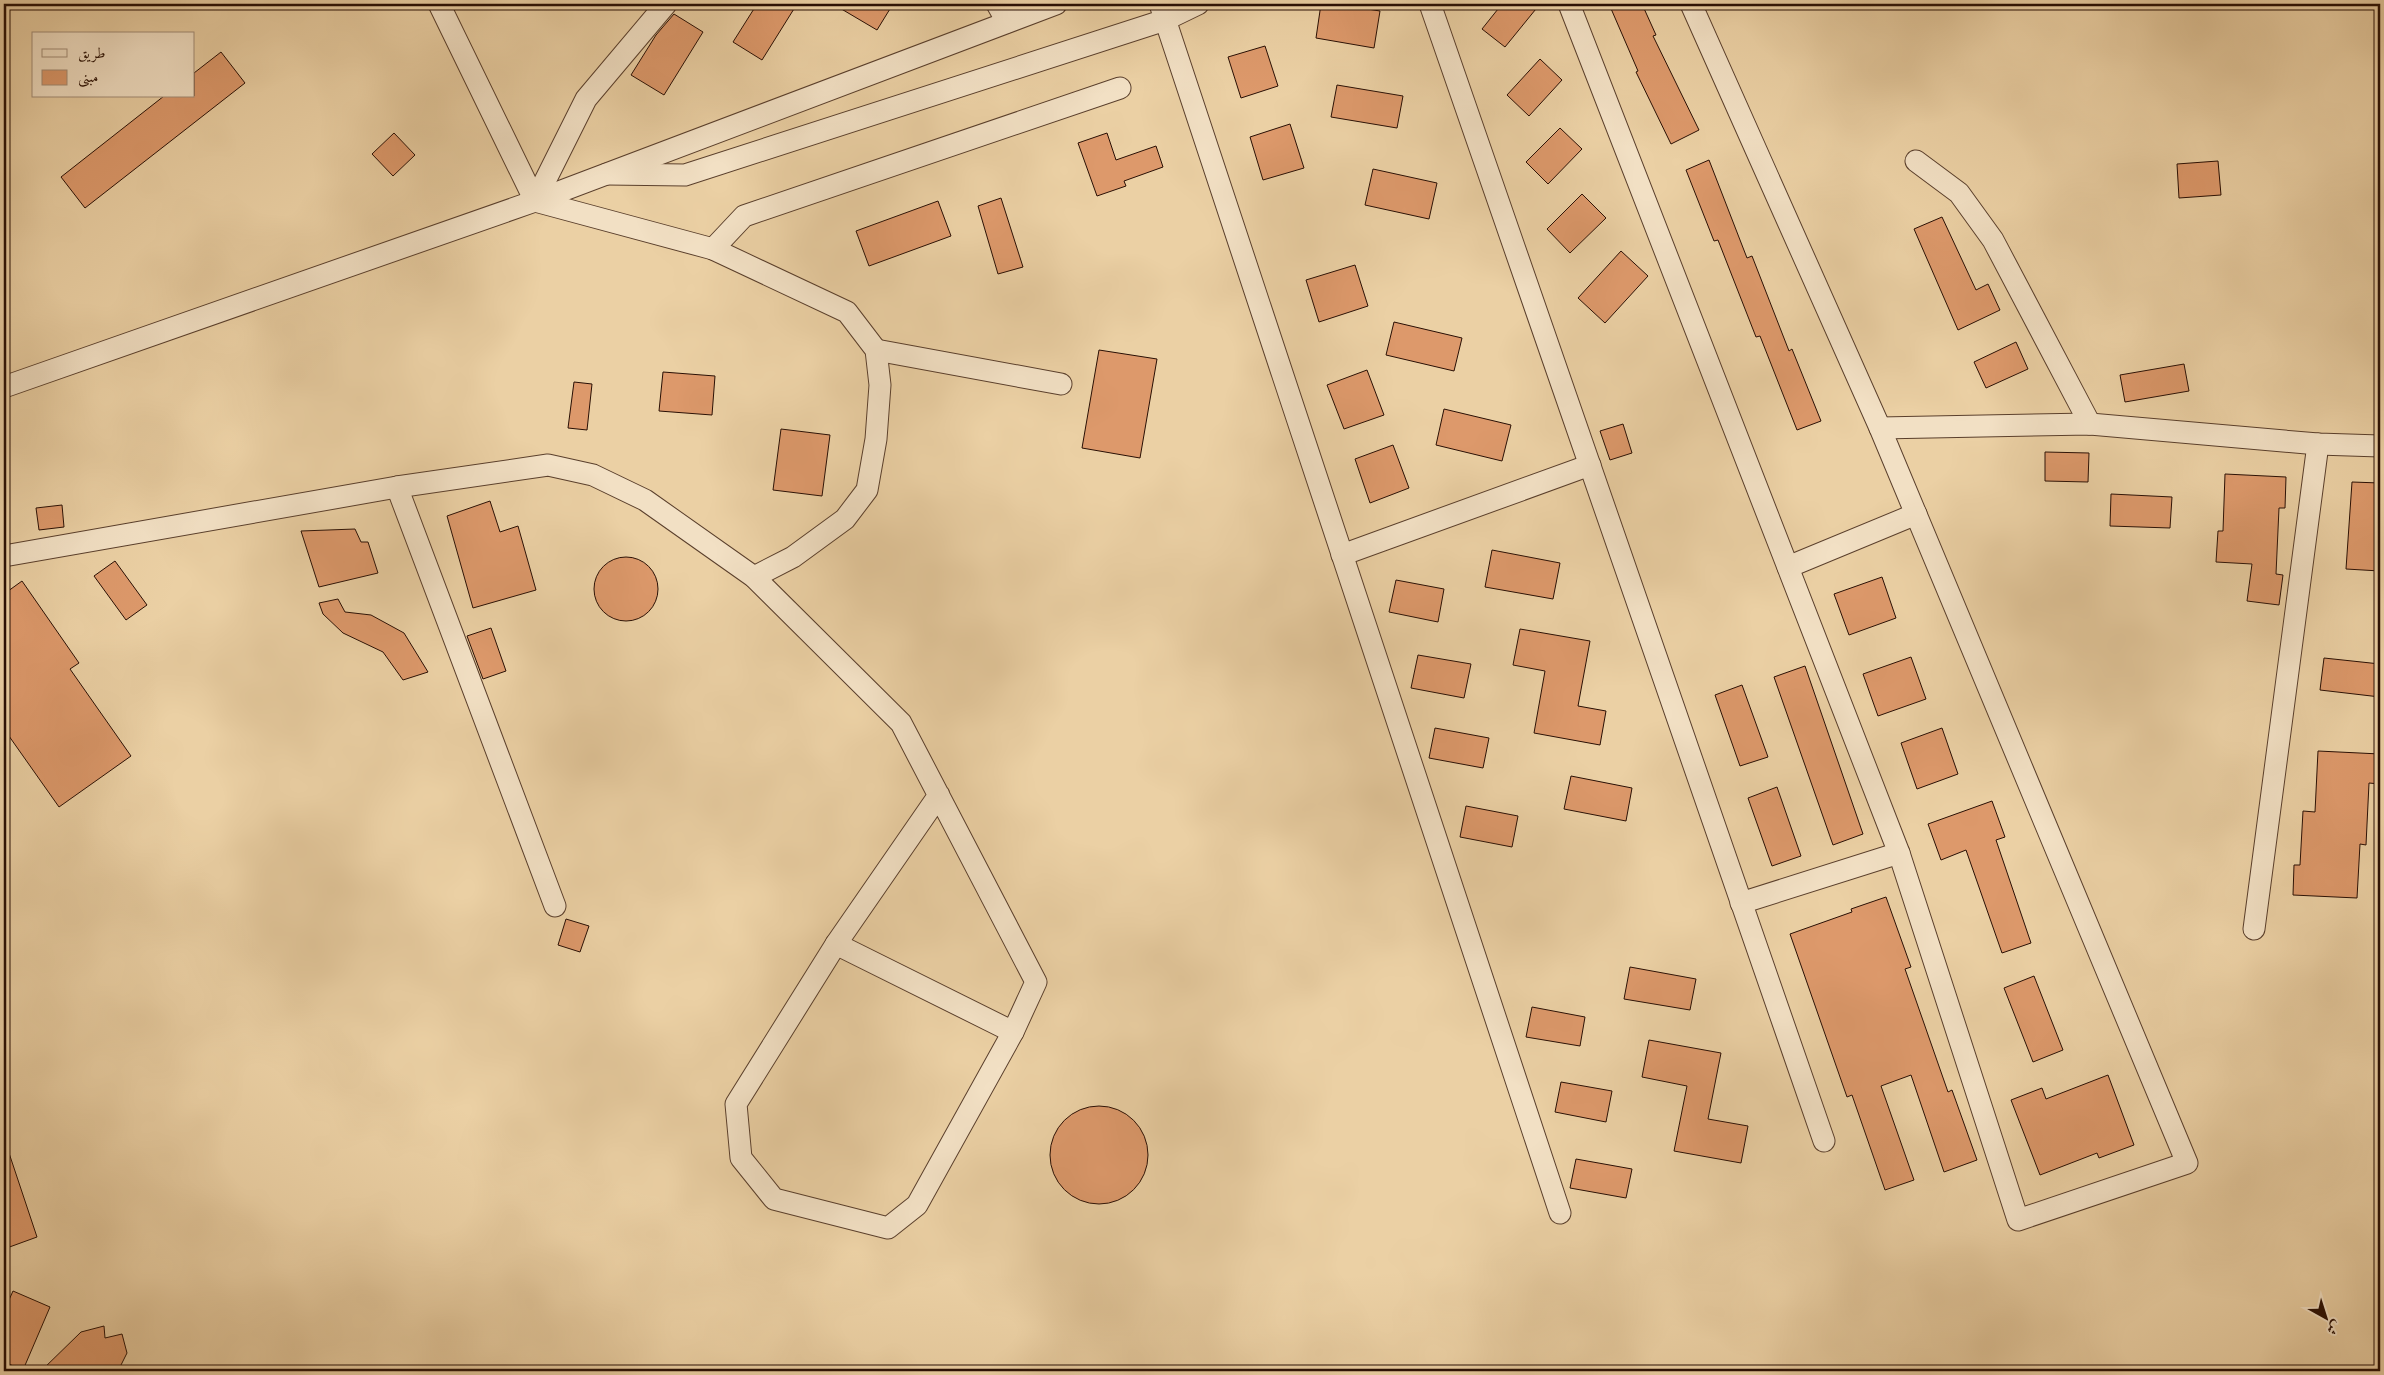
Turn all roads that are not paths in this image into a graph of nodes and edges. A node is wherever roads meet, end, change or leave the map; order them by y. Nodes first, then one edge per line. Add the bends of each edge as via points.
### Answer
1 (440, 4) edge
2 (666, 4) edge
3 (997, 4) edge
4 (1056, 4) edge
5 (1198, 4) edge
6 (1430, 4) edge
7 (1569, 4) edge
8 (1691, 4) edge
9 (1162, 12) edge
10 (1007, 22) junction
11 (1120, 88) dead end
12 (1916, 161) dead end
13 (607, 174) junction
14 (536, 201) junction
15 (713, 248) junction
16 (876, 350) junction
17 (1061, 384) dead end
18 (4, 387) edge
19 (2090, 424) junction
20 (1880, 428) junction
21 (2318, 444) junction
22 (2380, 446) edge
23 (1590, 464) junction
24 (397, 487) junction
25 (1916, 514) junction
26 (1342, 555) junction
27 (4, 556) edge
28 (1788, 567) junction
29 (754, 577) junction
30 (938, 795) junction
31 (1899, 854) junction
32 (1741, 902) junction
33 (555, 906) dead end
34 (2254, 929) dead end
35 (836, 944) junction
36 (1013, 1032) junction
37 (1824, 1141) dead end
38 (1560, 1213) dead end

1 - 14 street
2 - 14 street via 586,99
3 - 10 street
4 - 10 street
5 - 9 street
6 - 23 street
7 - 28 street
8 - 20 street
9 - 13 street via 685,175
9 - 26 street
10 - 13 street
11 - 15 street via 744,216
12 - 19 street via 1959,193 1993,240
13 - 14 street
14 - 15 street
14 - 18 street
15 - 16 street via 848,312
16 - 17 street
16 - 29 street via 880,385 876,439 867,490 845,518 793,557
19 - 20 street
19 - 21 street
20 - 25 street
21 - 22 street
21 - 34 street
23 - 26 street
23 - 32 street
24 - 27 street
24 - 29 street via 548,465 593,476 645,500
24 - 33 street
25 - 28 street
25 - 31 street via 2186,1163 2018,1220
26 - 38 street
28 - 31 street
29 - 30 street via 901,723
30 - 35 street
30 - 36 street via 1036,982
31 - 32 street
32 - 37 street
35 - 36 street
35 - 36 street via 736,1104 741,1158 774,1199 888,1228 917,1205

